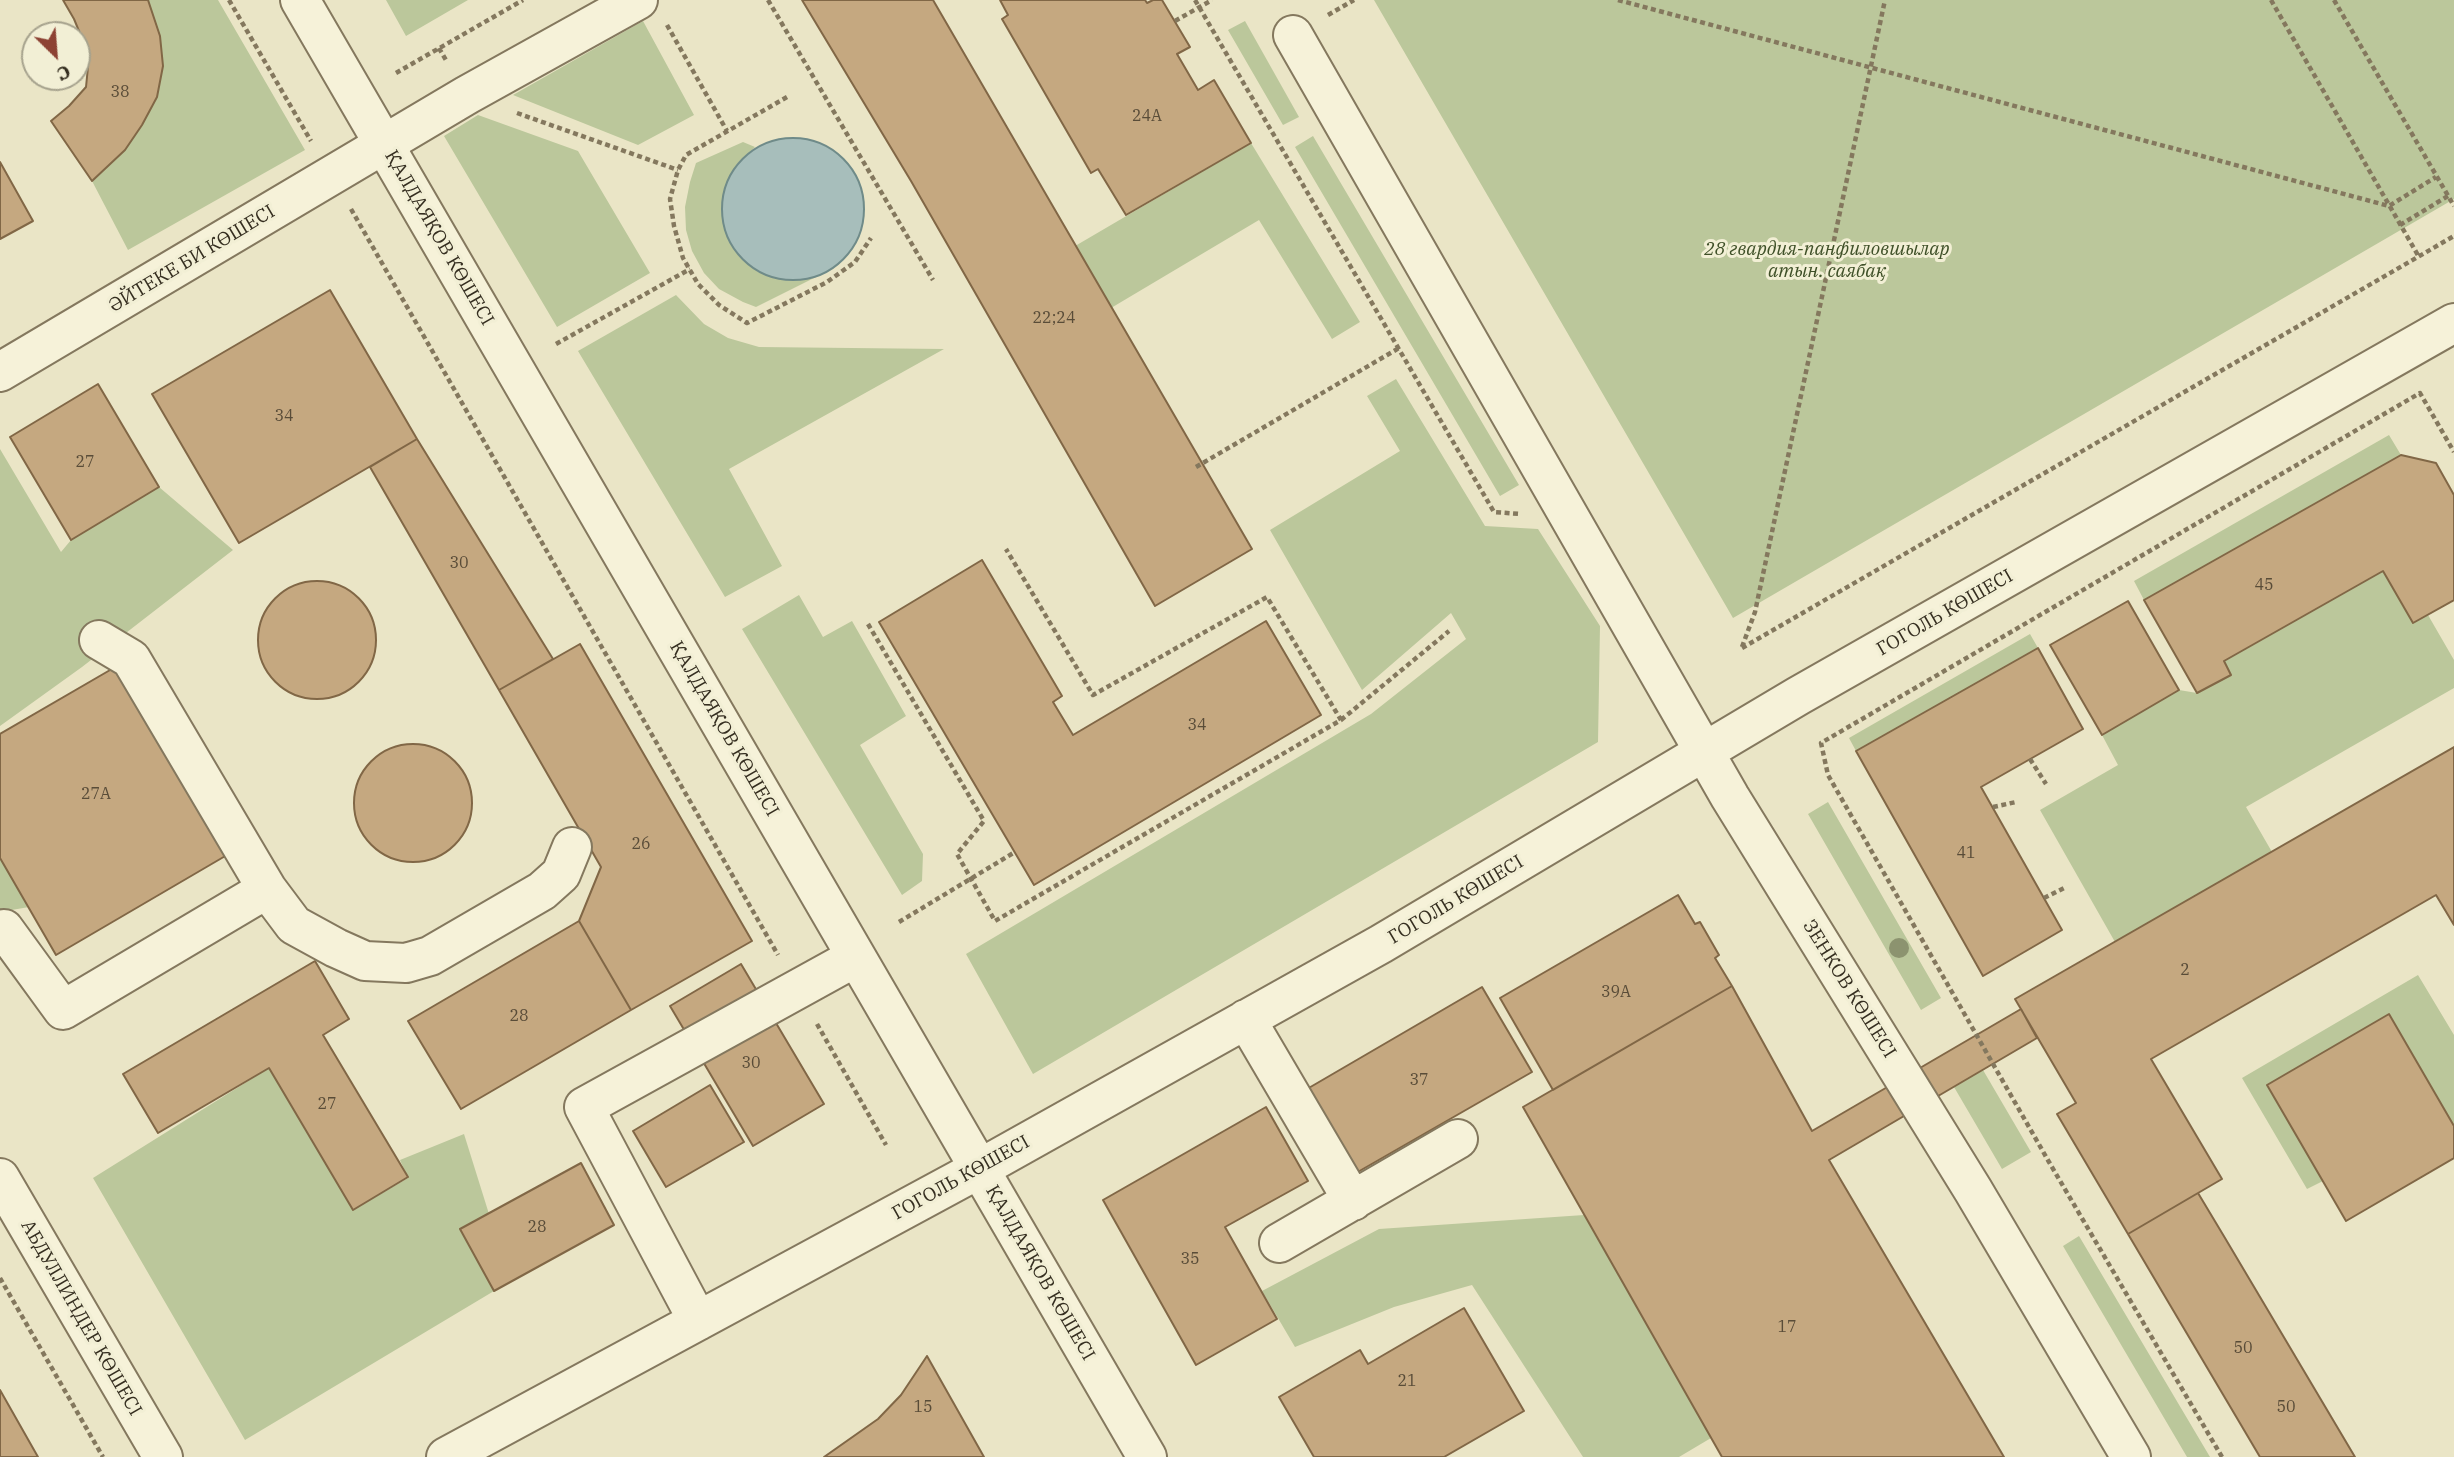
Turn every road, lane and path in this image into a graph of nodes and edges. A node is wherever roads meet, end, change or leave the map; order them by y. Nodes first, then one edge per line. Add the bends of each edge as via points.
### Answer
1 (229, 0) edge
2 (300, 0) edge
3 (523, 0) edge
4 (768, 0) edge
5 (1195, 0) edge
6 (1212, 0) edge
7 (1618, 0) edge
8 (1885, 0) edge
9 (2271, 0) edge
10 (2334, 0) edge
11 (1199, 8) junction
12 (652, 12) edge
13 (1175, 21) dead end
14 (1293, 35) dead end
15 (1871, 69) junction
16 (396, 73) dead end
17 (467, 95) junction
18 (787, 97) dead end
19 (727, 131) junction
20 (385, 145) junction
21 (316, 149) dead end
22 (678, 170) junction
23 (2437, 177) junction
24 (2448, 196) junction
25 (345, 200) dead end
26 (2389, 206) junction
27 (2454, 206) edge
28 (2400, 225) junction
29 (2454, 236) edge
30 (870, 239) dead end
31 (2418, 257) junction
32 (690, 269) junction
33 (933, 280) dead end
34 (2454, 323) edge
35 (556, 344) dead end
36 (1399, 348) junction
37 (0, 372) edge
38 (2454, 452) edge
39 (1196, 467) dead end
40 (1570, 518) junction
41 (1006, 548) dead end
42 (868, 624) dead end
43 (1449, 631) dead end
44 (99, 640) dead end
45 (1341, 720) junction
46 (1704, 751) junction
47 (2030, 759) dead end
48 (2046, 784) dead end
49 (2016, 802) dead end
50 (1993, 807) dead end
51 (572, 847) dead end
52 (1015, 852) dead end
53 (971, 879) junction
54 (2064, 888) dead end
55 (267, 889) junction
56 (2044, 898) dead end
57 (899, 922) dead end
58 (0, 931) edge
59 (856, 957) junction
60 (797, 989) junction
61 (1246, 1019) junction
62 (1458, 1139) dead end
63 (886, 1145) dead end
64 (979, 1169) junction
65 (0, 1178) edge
66 (1353, 1200) junction
67 (1279, 1243) dead end
68 (0, 1278) edge
69 (698, 1321) junction
70 (103, 1457) edge
71 (163, 1457) edge
72 (446, 1457) edge
73 (1147, 1457) edge
74 (2131, 1457) edge
75 (2222, 1457) edge

1 - 21 path
2 - 20 street, ҚАЛДАЯҚОВ КӨШЕСІ
3 - 16 path
4 - 33 path
5 - 11 path
6 - 11 path
7 - 15 path
8 - 15 path
9 - 26 path
10 - 23 path
11 - 13 path
11 - 36 path
12 - 17 street, ӘЙТЕКЕ БИ КӨШЕСІ
12 - 19 path
14 - 40 street, ЗЕНКОВ КӨШЕСІ
15 - 26 path
15 - 31 path via 1755,612 1742,648
17 - 20 street, ӘЙТЕКЕ БИ КӨШЕСІ
17 - 22 path
18 - 19 path
19 - 22 path via 686,155
20 - 37 street, ӘЙТЕКЕ БИ КӨШЕСІ
20 - 59 street, ҚАЛДАЯҚОВ КӨШЕСІ
22 - 32 path via 670,199 683,258
23 - 24 path
23 - 26 path
24 - 27 path
24 - 28 path
25 - 60 path
26 - 28 path
28 - 31 path
29 - 31 path
30 - 32 path via 855,262 827,282 747,323 719,304
32 - 35 path
34 - 46 street, ГОГОЛЬ КӨШЕСІ
36 - 39 path
36 - 40 path via 1494,512
38 - 75 path via 2420,393 1821,743 1828,775
40 - 46 street, ЗЕНКОВ КӨШЕСІ
41 - 45 path via 1093,695 1267,597
42 - 53 path via 984,821 957,854
43 - 45 path
44 - 55 street via 131,659
45 - 53 path via 995,921
46 - 61 street, ГОГОЛЬ КӨШЕСІ
46 - 74 street, ЗЕНКОВ КӨШЕСІ
47 - 48 path
49 - 50 path
51 - 55 street via 561,874 542,891 430,956 406,962 365,961 336,948 294,925
52 - 53 path
53 - 57 path
54 - 56 path
55 - 58 street via 63,1010 4,929
59 - 60 street
59 - 64 street, ҚАЛДАЯҚОВ КӨШЕСІ
60 - 63 path
60 - 69 street via 584,1107
61 - 64 street, ГОГОЛЬ КӨШЕСІ
61 - 66 street
62 - 66 street
64 - 69 street, ГОГОЛЬ КӨШЕСІ
64 - 73 street, ҚАЛДАЯҚОВ КӨШЕСІ
65 - 71 street, АБДУЛЛИНДЕР КӨШЕСІ
66 - 67 street
68 - 70 path
69 - 72 street, ГОГОЛЬ КӨШЕСІ

